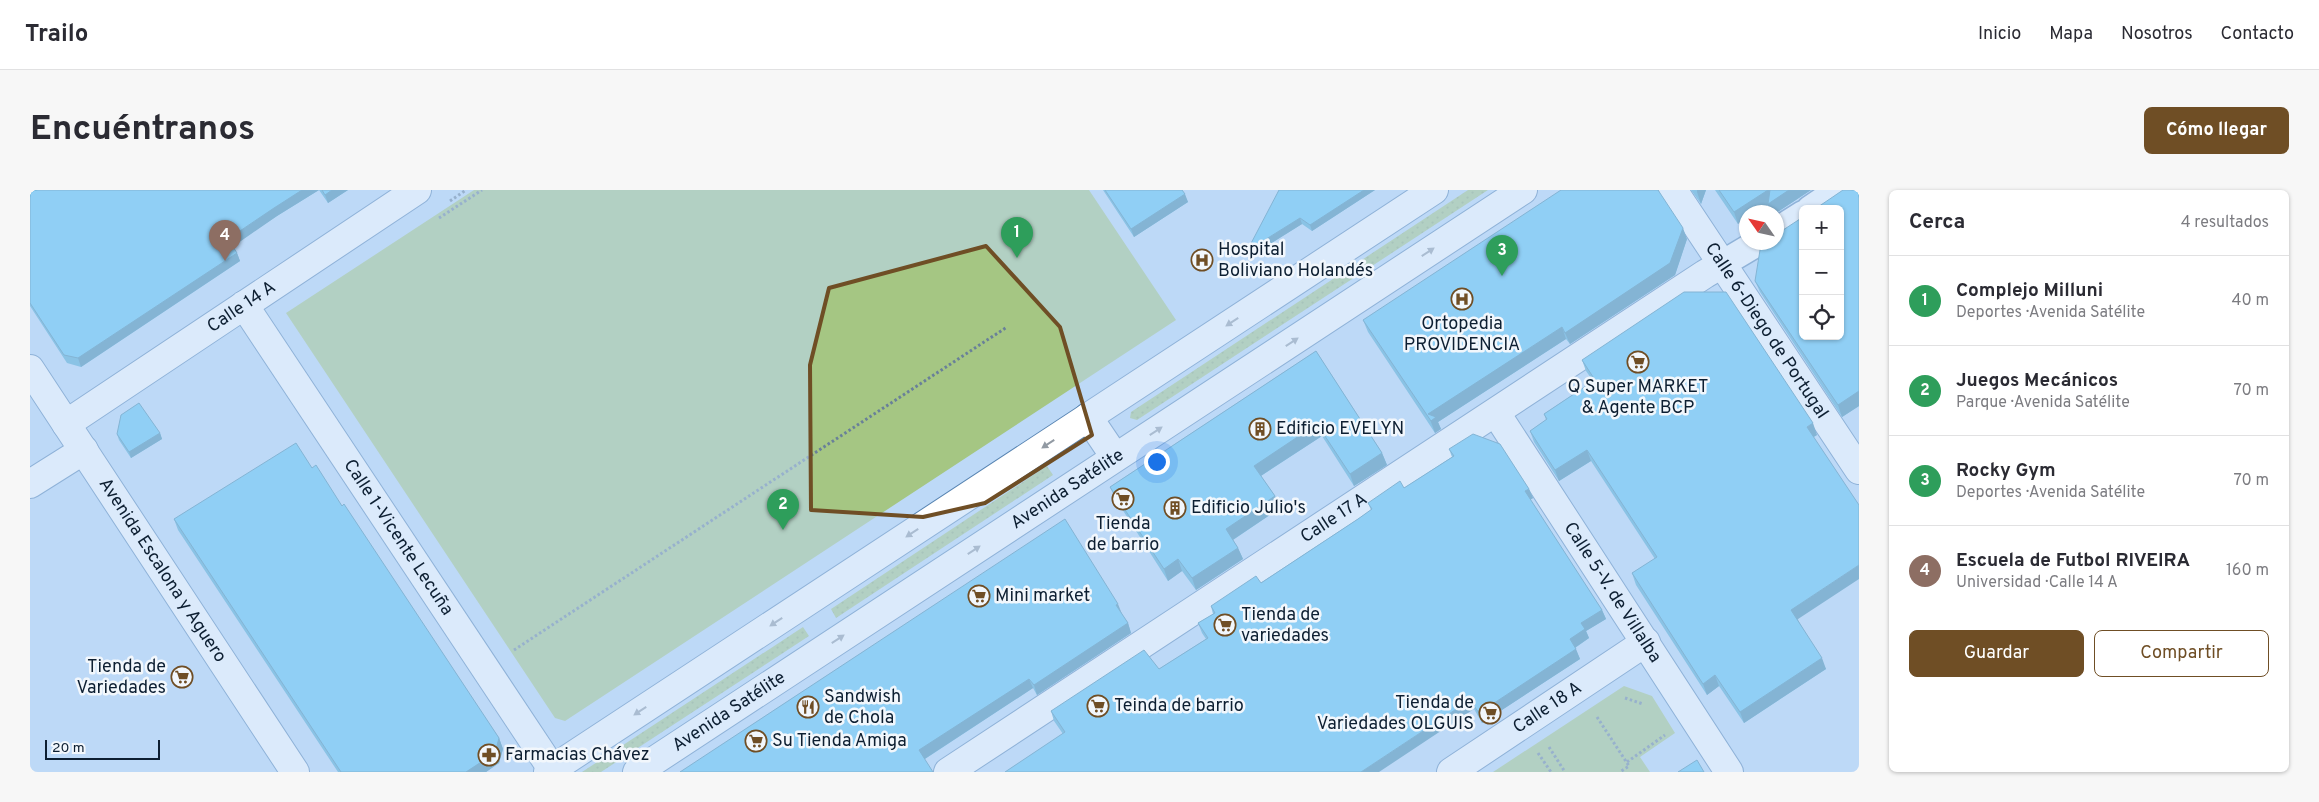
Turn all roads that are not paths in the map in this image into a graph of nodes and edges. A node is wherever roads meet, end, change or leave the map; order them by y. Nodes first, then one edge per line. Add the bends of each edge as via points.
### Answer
1 (417, 190) edge
2 (1434, 190) edge
3 (1523, 190) edge
4 (1673, 190) edge
5 (1838, 190) edge
6 (1816, 205) edge
7 (1799, 217) edge
8 (1784, 226) edge
9 (1746, 250) edge
10 (1722, 264) junction
11 (244, 305) junction
12 (30, 369) edge
13 (1496, 413) junction
14 (1088, 417) junction
15 (66, 424) junction
16 (84, 450) junction
17 (1115, 457) junction
18 (1859, 470) edge
19 (30, 484) edge
20 (1646, 642) junction
21 (550, 770) edge
22 (295, 772) edge
23 (637, 772) edge
24 (948, 772) edge
25 (1451, 772) edge
26 (1729, 772) edge

1 - 11 street, Calle 14 A
2 -> 14 street
17 -> 3 street, Avenida Satélite
4 - 10 street, Calle 6-Diego de Portugal
5 - 6 street
7 - 8 street
9 - 10 street
10 - 13 street, Calle 17 A
10 - 18 street, Calle 6-Diego de Portugal
11 - 15 street, Calle 14 A
11 - 21 street, Calle 1-Vicente Lecuña
12 - 15 street, Avenida Escalona y Aguero
13 - 20 street, Calle 5-V. de Villalba
13 - 24 street, Calle 17 A
14 - 17 street
14 -> 21 street
15 - 16 street, Avenida Escalona y Aguero
16 - 19 street
16 - 22 street, Avenida Escalona y Aguero
23 -> 17 street, Avenida Satélite
20 - 25 street, Calle 18 A
20 - 26 street, Calle 5-V. de Villalba

